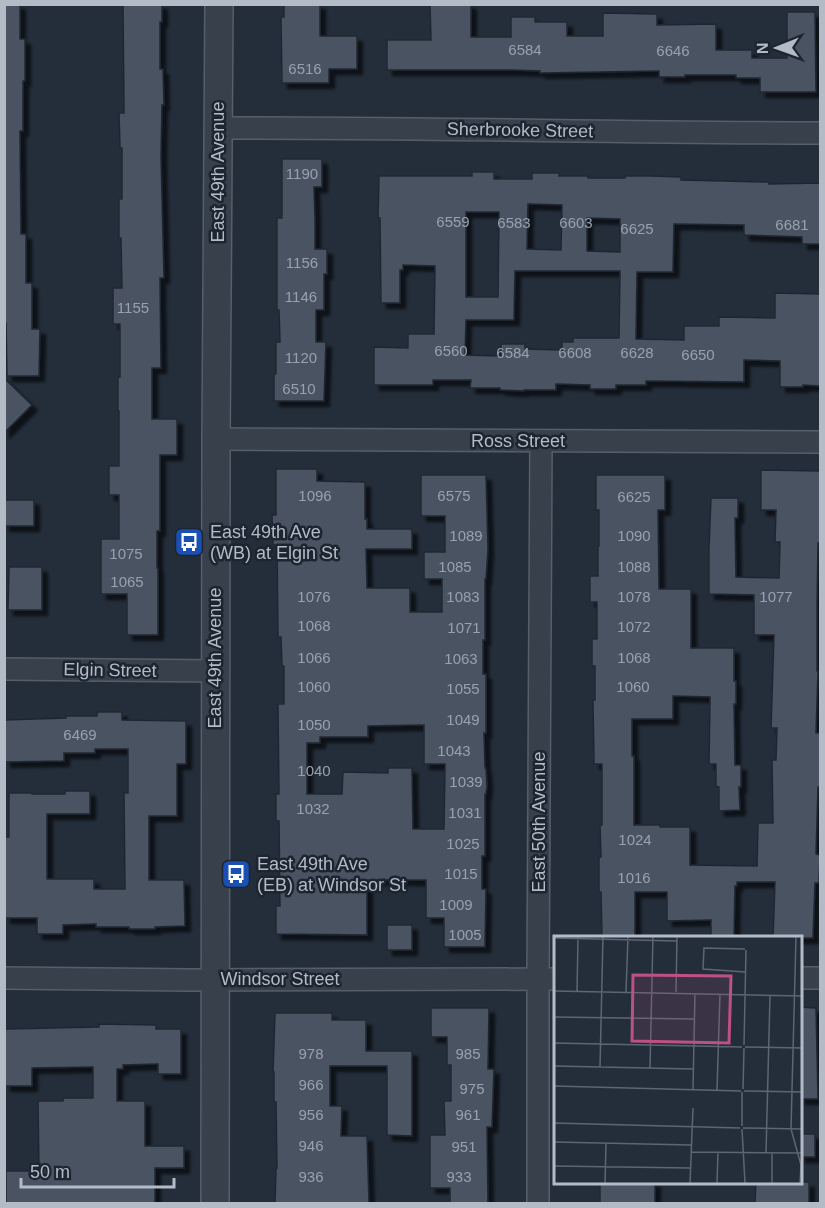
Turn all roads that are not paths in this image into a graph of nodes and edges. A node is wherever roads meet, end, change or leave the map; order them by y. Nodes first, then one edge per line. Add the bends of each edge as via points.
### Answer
1 (219, 4) edge
2 (219, 128) junction
3 (820, 133) edge
4 (216, 439) junction
5 (541, 441) junction
6 (820, 442) edge
7 (4, 669) edge
8 (216, 671) junction
9 (4, 978) edge
10 (801, 978) edge
11 (820, 978) edge
12 (546, 979) edge
13 (216, 980) junction
14 (215, 1203) edge
15 (538, 1203) edge

1 - 2 street, East 49th Avenue
2 - 3 street, Sherbrooke Street
2 - 4 street, East 49th Avenue
4 - 5 street, Ross Street
4 - 8 street, East 49th Avenue
5 - 6 street, Ross Street
5 - 12 street, East 50th Avenue
7 - 8 street, Elgin Street
8 - 13 street, East 49th Avenue
9 - 13 street, Windsor Street
10 - 11 street
12 - 13 street, Windsor Street
12 - 15 street, East 50th Avenue
13 - 14 street, East 49th Avenue

